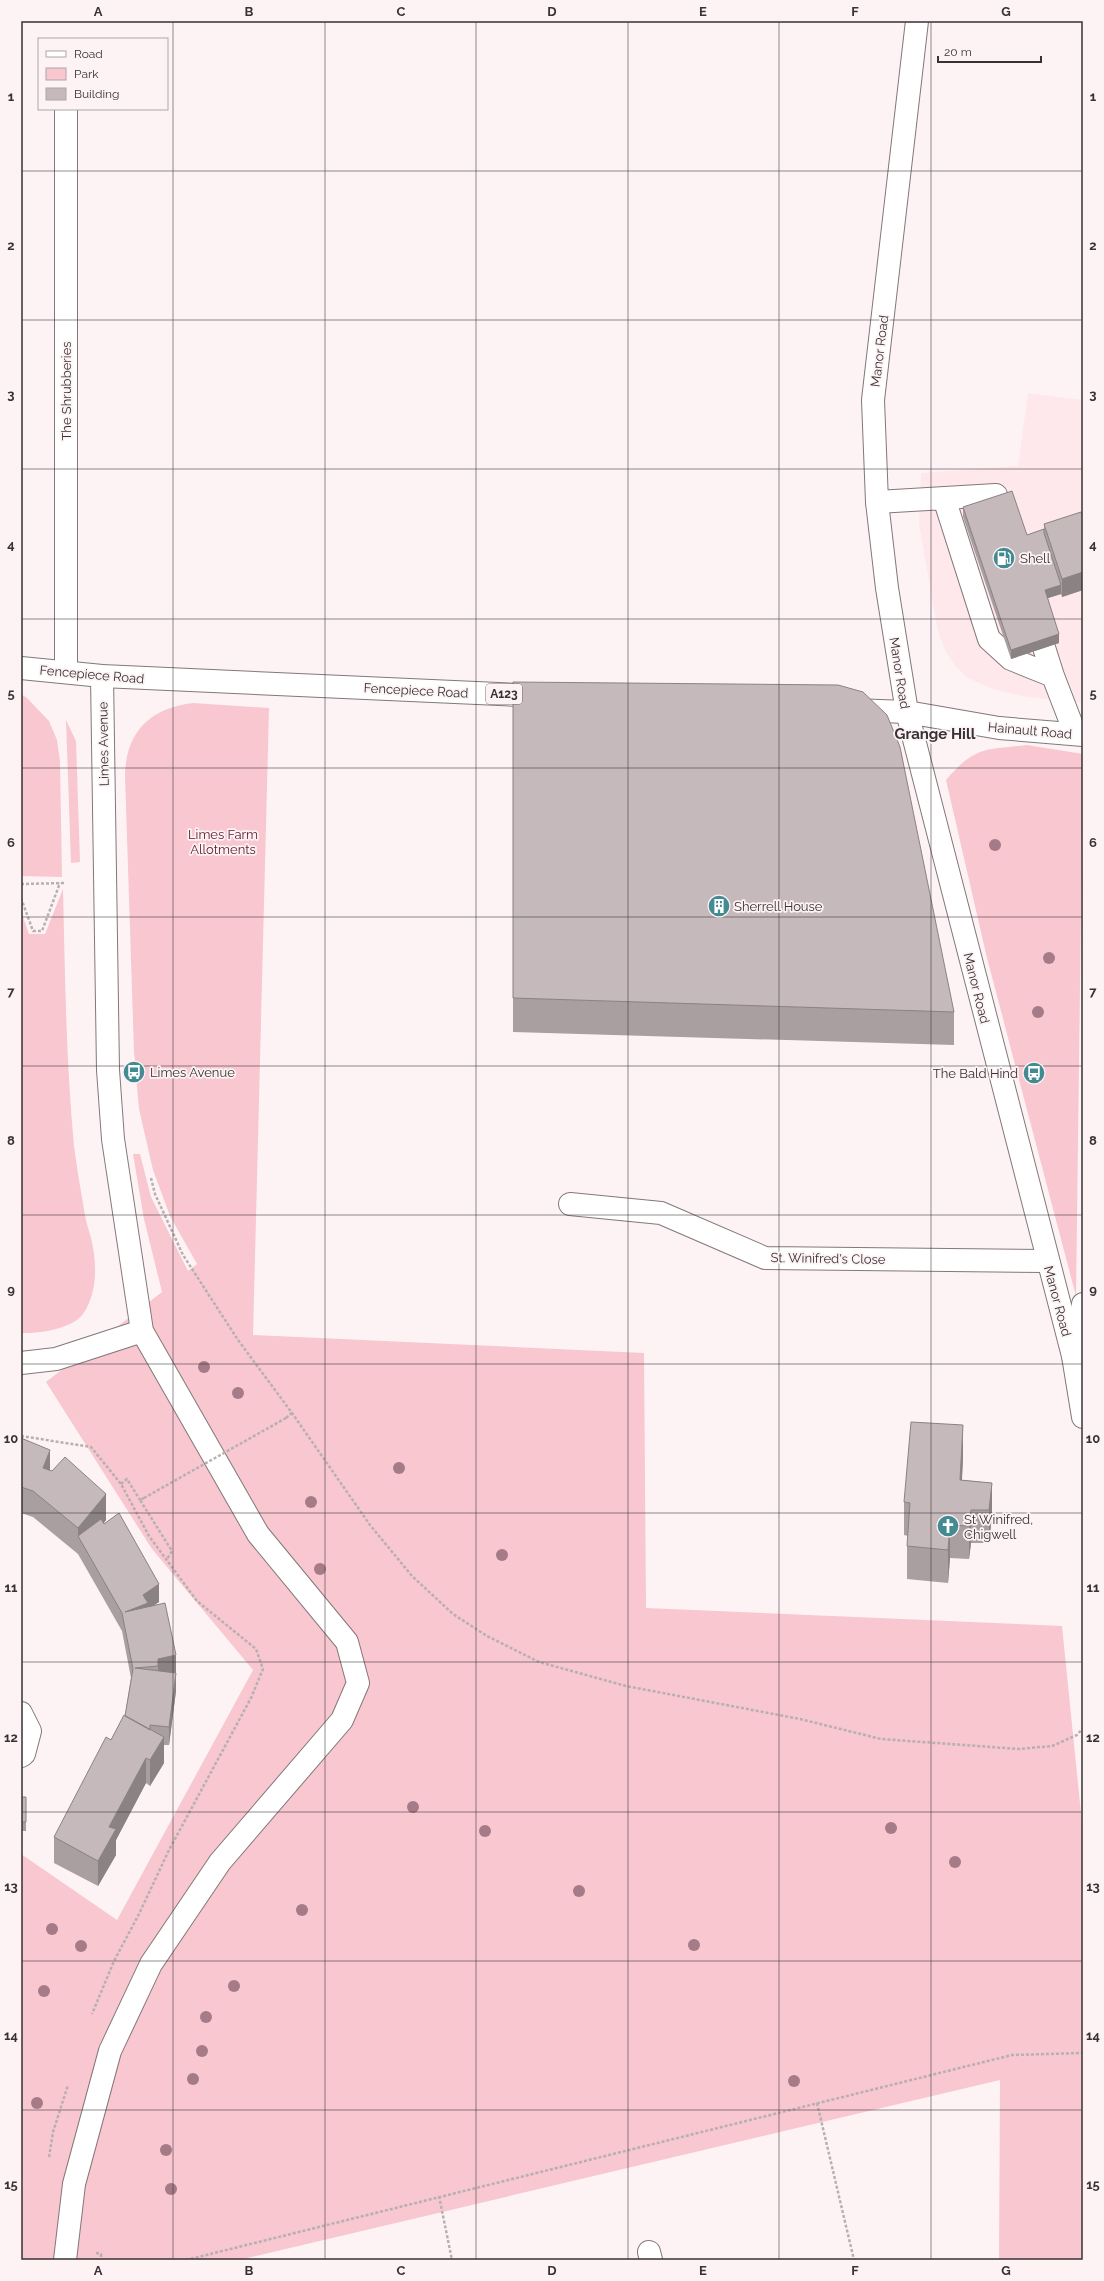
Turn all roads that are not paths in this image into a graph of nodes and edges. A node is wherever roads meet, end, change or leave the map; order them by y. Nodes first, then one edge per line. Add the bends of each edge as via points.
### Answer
1 (917, 21) edge
2 (66, 110) edge
3 (944, 498) junction
4 (877, 502) junction
5 (1013, 548) edge
6 (1029, 601) edge
7 (21, 668) edge
8 (66, 672) junction
9 (102, 676) junction
10 (1053, 676) junction
11 (563, 697) edge
12 (835, 709) edge
13 (906, 712) junction
14 (1079, 734) edge
15 (570, 1204) dead end
16 (1048, 1260) junction
17 (1083, 1304) edge
18 (142, 1331) junction
19 (1073, 1356) junction
20 (21, 1363) edge
21 (1083, 1417) edge
22 (21, 1713) edge
23 (21, 1756) edge
24 (65, 2260) edge

1 - 4 street, Manor Road via 873,400
2 - 8 street, The Shrubberies
3 - 4 street
3 - 5 street via 996,495
3 - 10 street via 989,639 1011,659
4 - 13 street, Manor Road
6 - 10 street
7 - 8 street, Fencepiece Road / A123
8 - 9 street, Fencepiece Road / A123
9 - 11 street, Fencepiece Road / A123
9 - 18 street, Limes Avenue via 108,1062 112,1131
10 - 14 street
12 - 13 street
13 - 14 street, Hainault Road via 999,728
13 - 16 street, Manor Road
15 - 16 street, St. Winifred's Close via 661,1213 765,1258
16 - 19 street, Manor Road
17 - 19 street, Manor Road
18 - 20 street via 56,1359
18 - 24 street via 258,1534 347,1642 358,1683 342,1720 220,1862 151,1964 110,2051 74,2184
19 - 21 street, Manor Road
22 - 23 street via 30,1731

